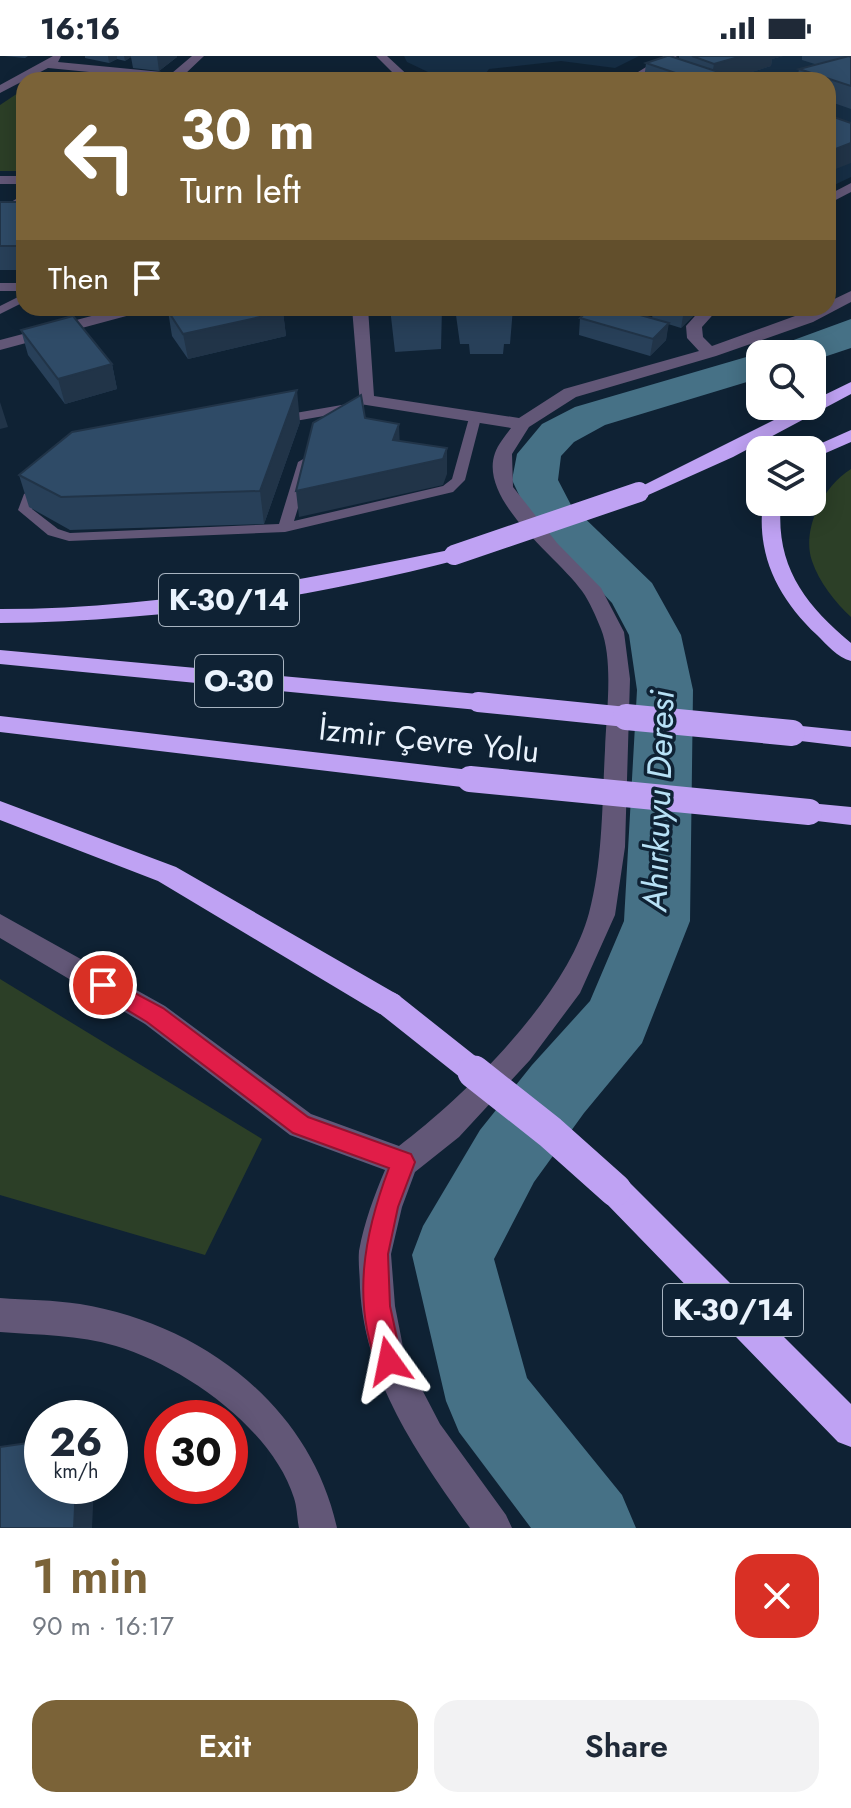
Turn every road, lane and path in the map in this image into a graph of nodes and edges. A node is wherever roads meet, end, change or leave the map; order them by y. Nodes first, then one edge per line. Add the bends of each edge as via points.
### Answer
1 (61, 56) edge
2 (199, 56) edge
3 (381, 56) edge
4 (672, 56) edge
5 (44, 64) junction
6 (28, 72) edge
7 (124, 72) edge
8 (180, 72) edge
9 (398, 72) edge
10 (645, 72) edge
11 (110, 316) edge
12 (361, 316) edge
13 (703, 316) edge
14 (814, 316) edge
15 (0, 345) edge
16 (710, 353) junction
17 (851, 387) edge
18 (366, 400) junction
19 (475, 418) junction
20 (263, 423) edge
21 (522, 424) junction
22 (311, 428) junction
23 (851, 435) edge
24 (826, 447) edge
25 (55, 477) edge
26 (769, 516) edge
27 (285, 528) junction
28 (0, 616) edge
29 (851, 654) edge
30 (0, 657) edge
31 (0, 724) edge
32 (851, 739) edge
33 (0, 810) edge
34 (851, 816) edge
35 (0, 925) edge
36 (403, 1162) junction
37 (0, 1315) edge
38 (851, 1429) edge
39 (318, 1528) edge
40 (493, 1528) edge

1 - 5 street
2 - 8 street
3 - 9 street
4 - 10 street
5 - 6 street
5 - 7 street
11 - 15 street
12 - 18 street
13 - 16 street via 694,326 695,338
14 - 16 street
16 - 21 street via 570,393
17 - 28 highway, K-30/14, bridge via 727,453 639,492 454,555 260,596 146,613
18 - 19 street
18 - 22 lane
19 - 21 street
19 - 27 lane via 458,480 448,489
20 - 22 lane
21 - 36 street via 503,454 504,487 550,547 591,588 613,632 619,679 613,847 602,915 570,985 520,1051 448,1127
22 - 27 lane
23 - 24 highway
25 - 27 lane via 29,497 25,510 53,532 69,537
26 - 29 highway via 774,561 786,583 824,633
30 - 32 highway, İzmir Çevre Yolu / O-30, bridge
31 - 34 highway, İzmir Çevre Yolu / O-30, bridge via 470,779
33 - 38 highway, K-30/14, bridge via 167,874 390,1005 615,1190
35 - 36 street via 155,1015 301,1125
36 - 40 street via 375,1254 389,1361 427,1437
37 - 39 street via 81,1322 178,1353 226,1386 276,1431 309,1488

